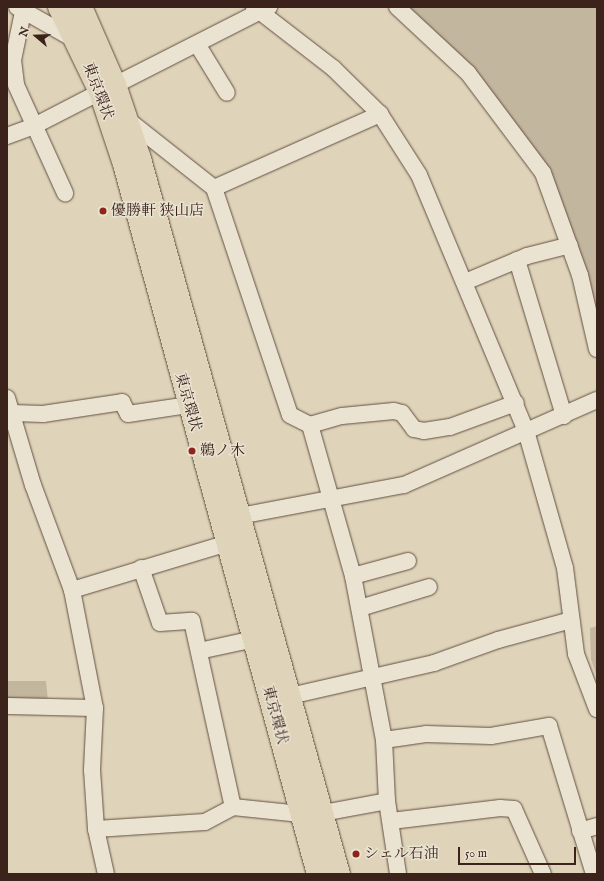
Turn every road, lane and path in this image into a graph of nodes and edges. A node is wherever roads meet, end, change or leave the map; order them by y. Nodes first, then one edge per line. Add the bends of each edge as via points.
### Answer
1 (59, 7) edge
2 (81, 7) edge
3 (397, 7) edge
4 (21, 8) edge
5 (261, 9) edge
6 (7, 15) edge
7 (78, 42) junction
8 (197, 44) junction
9 (107, 88) junction
10 (227, 93) dead end
11 (380, 114) junction
12 (128, 120) junction
13 (34, 126) junction
14 (7, 136) edge
15 (214, 188) junction
16 (65, 193) dead end
17 (570, 245) junction
18 (517, 260) junction
19 (465, 282) junction
20 (597, 349) edge
21 (597, 400) edge
22 (516, 403) junction
23 (189, 405) junction
24 (9, 406) edge
25 (564, 416) junction
26 (310, 425) junction
27 (526, 432) junction
28 (333, 499) junction
29 (231, 517) junction
30 (228, 543) junction
31 (408, 562) dead end
32 (141, 568) junction
33 (354, 576) junction
34 (429, 587) dead end
35 (72, 590) junction
36 (360, 608) junction
37 (571, 620) junction
38 (254, 639) junction
39 (199, 651) junction
40 (372, 679) junction
41 (290, 696) junction
42 (7, 706) edge
43 (95, 708) junction
44 (597, 710) edge
45 (384, 740) junction
46 (387, 800) junction
47 (233, 807) junction
48 (322, 813) junction
49 (301, 814) junction
50 (390, 821) junction
51 (597, 826) edge
52 (96, 829) junction
53 (580, 831) junction
54 (106, 874) edge
55 (318, 874) edge
56 (339, 874) edge
57 (398, 874) edge
58 (544, 874) edge
59 (594, 874) edge

1 - 7 highway, 東京環状
2 - 9 highway, 東京環状
3 - 17 street via 468,72 503,116 543,173
4 - 6 street
4 - 7 street
4 - 13 street via 13,60 16,85
5 - 8 street
5 - 11 street via 334,68
7 - 9 highway, 東京環状
8 - 9 street
8 - 10 street
9 - 12 highway, 東京環状
9 - 13 street
9 - 23 highway, 東京環状 via 124,164
11 - 15 street
11 - 19 street via 420,175
12 - 15 street
12 - 29 highway, 東京環状
13 - 14 street
13 - 16 street
15 - 26 street via 290,415
17 - 18 street
17 - 20 street
18 - 19 street
18 - 25 street
19 - 22 street
21 - 25 street
22 - 26 street via 450,427 424,431 414,429 402,413 394,411 342,416
22 - 27 street
23 - 24 street via 128,414 122,402 43,414
23 - 29 highway, 東京環状
24 - 35 street via 33,485
25 - 27 street
26 - 28 street
27 - 28 street via 404,485
27 - 37 street via 565,568
28 - 29 street
28 - 33 street
29 - 30 highway, 東京環状
29 - 41 highway, 東京環状
30 - 32 street
30 - 38 highway, 東京環状
31 - 33 street
32 - 35 street
32 - 39 street via 160,623 192,621
33 - 36 street
34 - 36 street
35 - 43 street
36 - 40 street
37 - 40 street
37 - 44 street via 579,668
38 - 39 street
38 - 49 highway, 東京環状
39 - 47 street
40 - 41 street
40 - 45 street
41 - 48 highway, 東京環状
42 - 43 street
43 - 52 street via 92,770
45 - 46 street
45 - 53 street via 426,734 491,736 549,726
46 - 48 street
46 - 50 street
47 - 49 street
47 - 52 street via 205,822
48 - 56 highway, 東京環状
49 - 55 highway, 東京環状
50 - 57 street
50 - 58 street via 500,808 514,809
51 - 53 street
52 - 54 street
53 - 59 street

